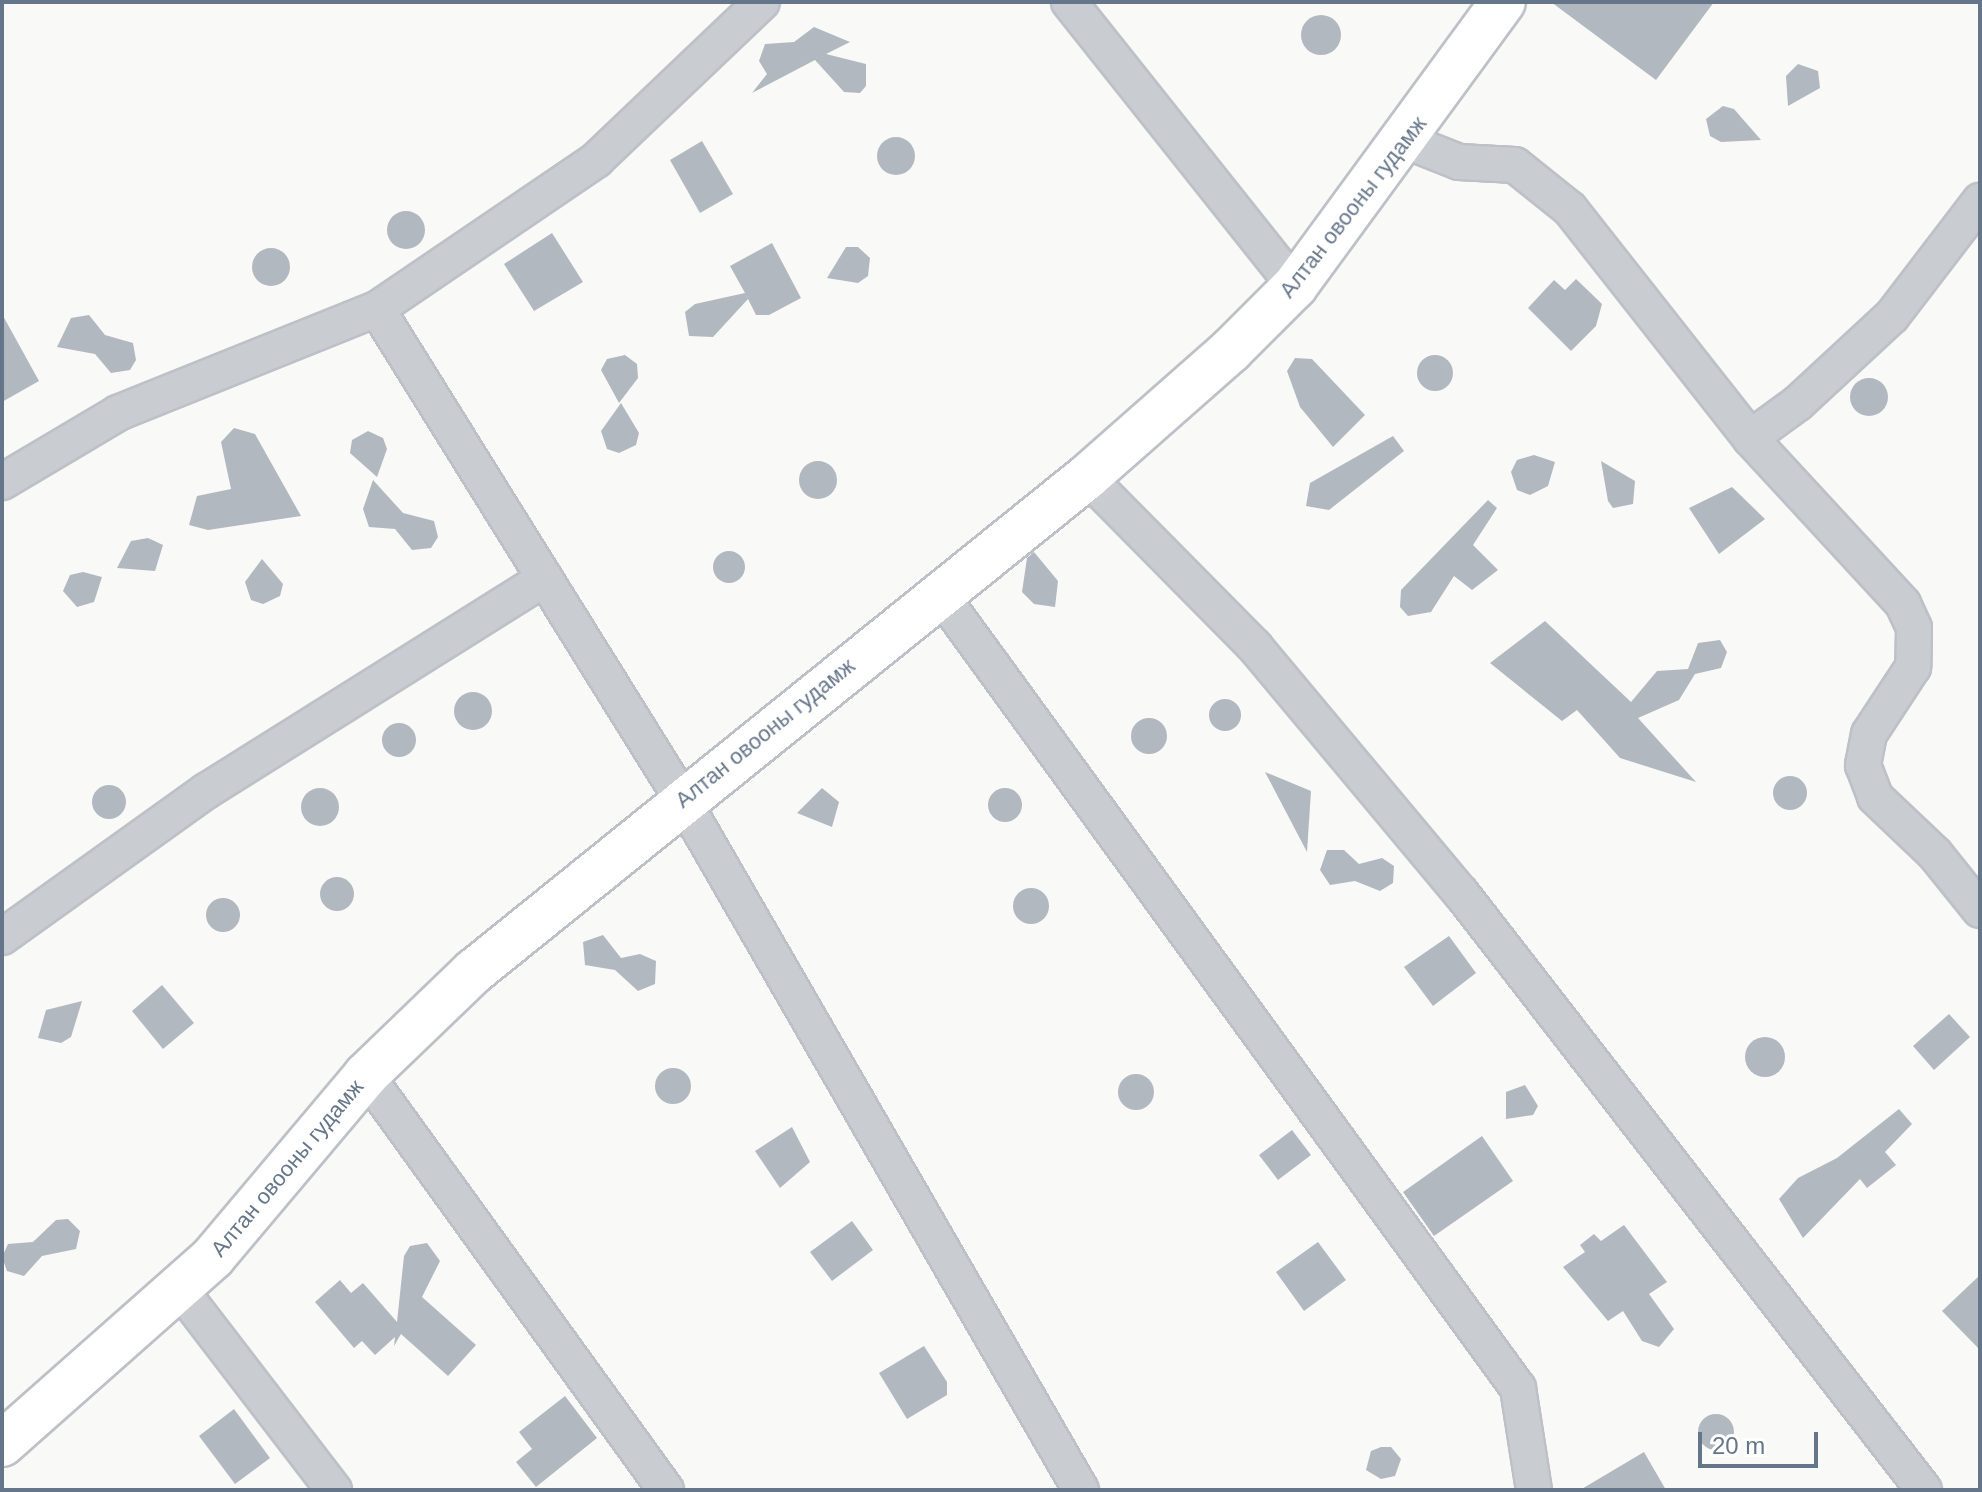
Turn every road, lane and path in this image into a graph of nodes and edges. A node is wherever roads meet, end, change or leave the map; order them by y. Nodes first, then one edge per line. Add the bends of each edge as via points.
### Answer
1 (762, 2) edge
2 (1069, 2) edge
3 (1503, 2) edge
4 (1406, 141) junction
5 (1977, 210) edge
6 (1295, 286) junction
7 (377, 309) junction
8 (1750, 438) junction
9 (1087, 477) junction
10 (2, 482) edge
11 (545, 578) junction
12 (940, 594) junction
13 (682, 799) junction
14 (1980, 910) edge
15 (2, 937) edge
16 (366, 1075) junction
17 (179, 1288) junction
18 (2, 1444) edge
19 (334, 1490) edge
20 (666, 1490) edge
21 (1081, 1490) edge
22 (1534, 1490) edge
23 (1924, 1490) edge

1 - 7 street via 596,160
2 - 6 street
3 - 4 main road, Алтан овооны гудамж
4 - 6 main road, Алтан овооны гудамж
4 - 8 street via 1459,162 1515,165 1570,209
5 - 8 street via 1892,316 1798,403
6 - 9 main road, Алтан овооны гудамж
7 - 10 street via 118,413
7 - 11 street
8 - 14 street via 1903,604 1914,628 1913,667 1869,734 1863,765 1875,797 1935,854
9 - 12 main road, Алтан овооны гудамж
9 - 23 street via 1255,647 1461,893
11 - 13 street
11 - 15 street via 206,791
12 - 13 main road, Алтан овооны гудамж
12 - 22 street via 1518,1388
13 - 16 main road, Алтан овооны гудамж via 473,972
13 - 21 street
16 - 17 main road, Алтан овооны гудамж via 213,1257
16 - 20 street
17 - 18 main road, Алтан овооны гудамж
17 - 19 street

